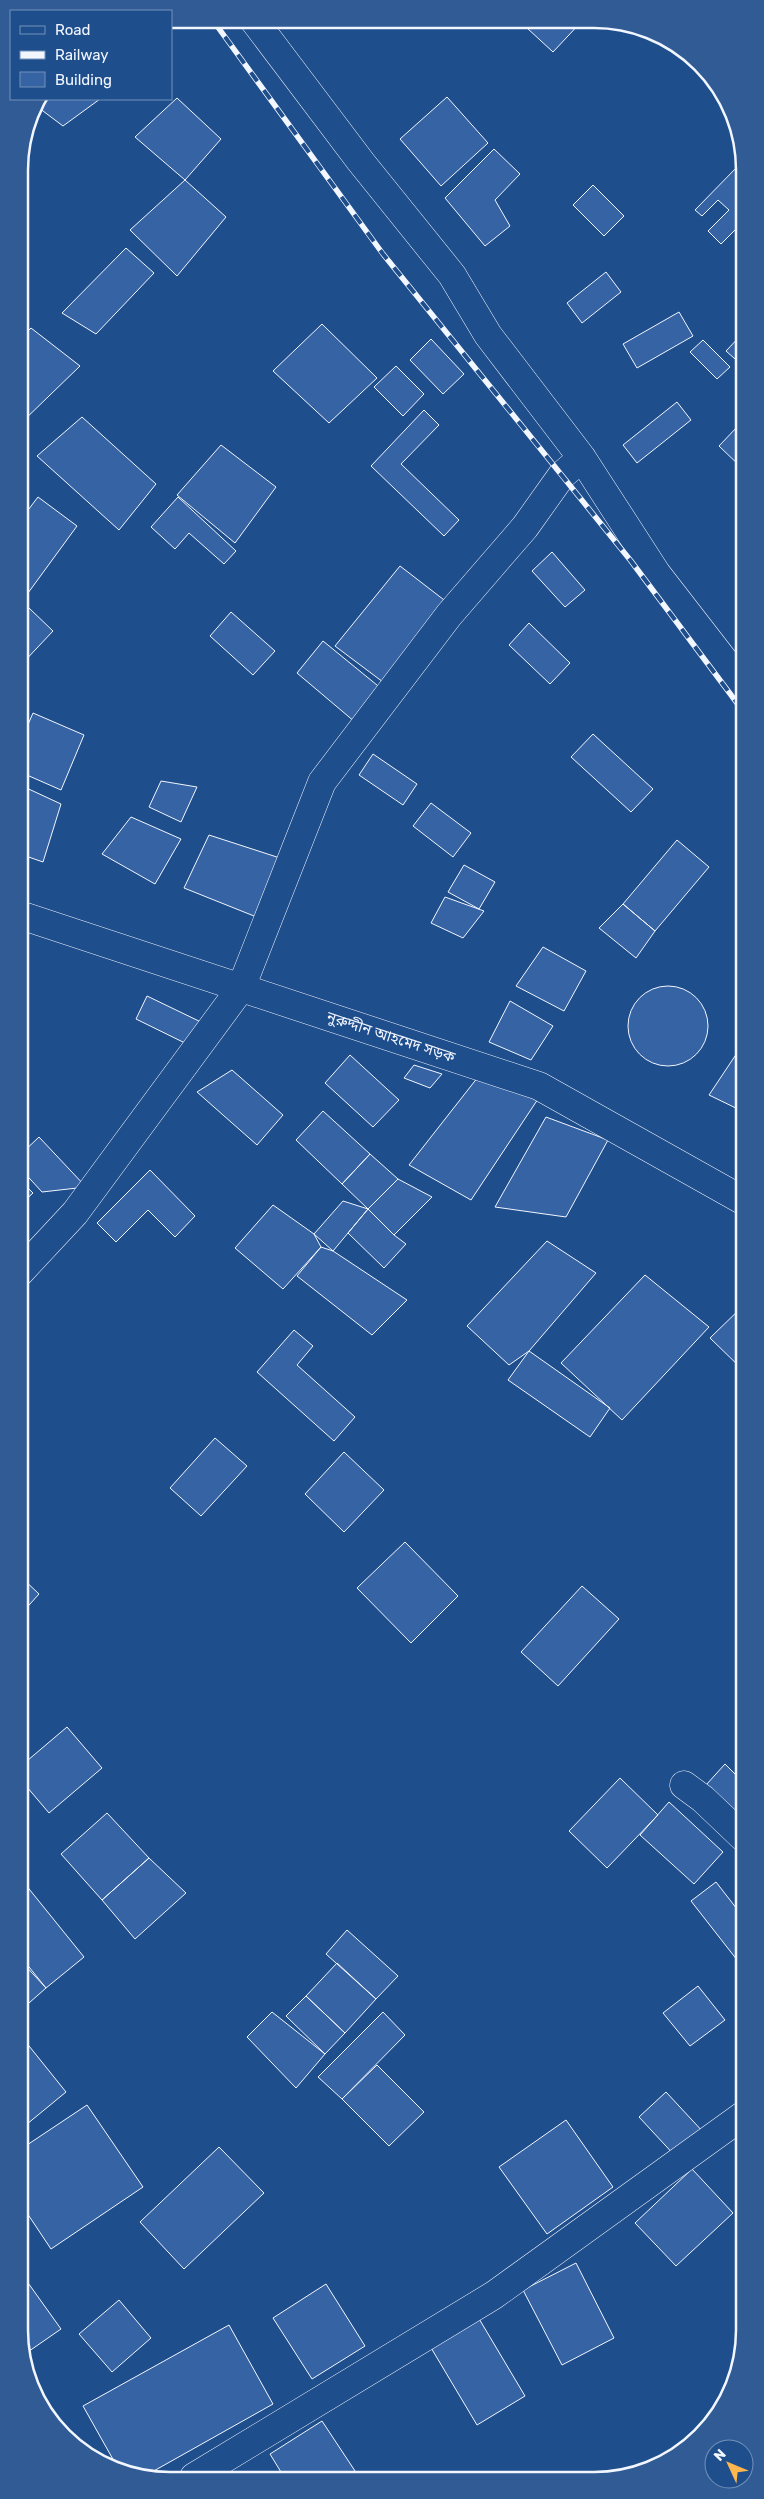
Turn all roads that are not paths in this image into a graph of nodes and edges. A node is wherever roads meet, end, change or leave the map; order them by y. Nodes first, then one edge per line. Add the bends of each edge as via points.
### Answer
1 (259, 27) edge
2 (582, 458) junction
3 (736, 676) edge
4 (28, 918) edge
5 (241, 988) junction
6 (736, 1197) edge
7 (27, 1264) edge
8 (684, 1785) dead end
9 (736, 1830) edge
10 (736, 2120) edge
11 (202, 2472) edge

1 - 2 street via 452,275 488,334
2 - 3 street via 657,574
2 - 5 street via 562,475 525,528 449,616 322,782
4 - 5 street, নুরুদ্দীন আহমেদ সড়ক
5 - 6 street, নুরুদ্দীন আহমেদ সড়ক via 539,1086
5 - 7 street via 75,1214
8 - 9 street via 704,1799
10 - 11 street via 494,2295

